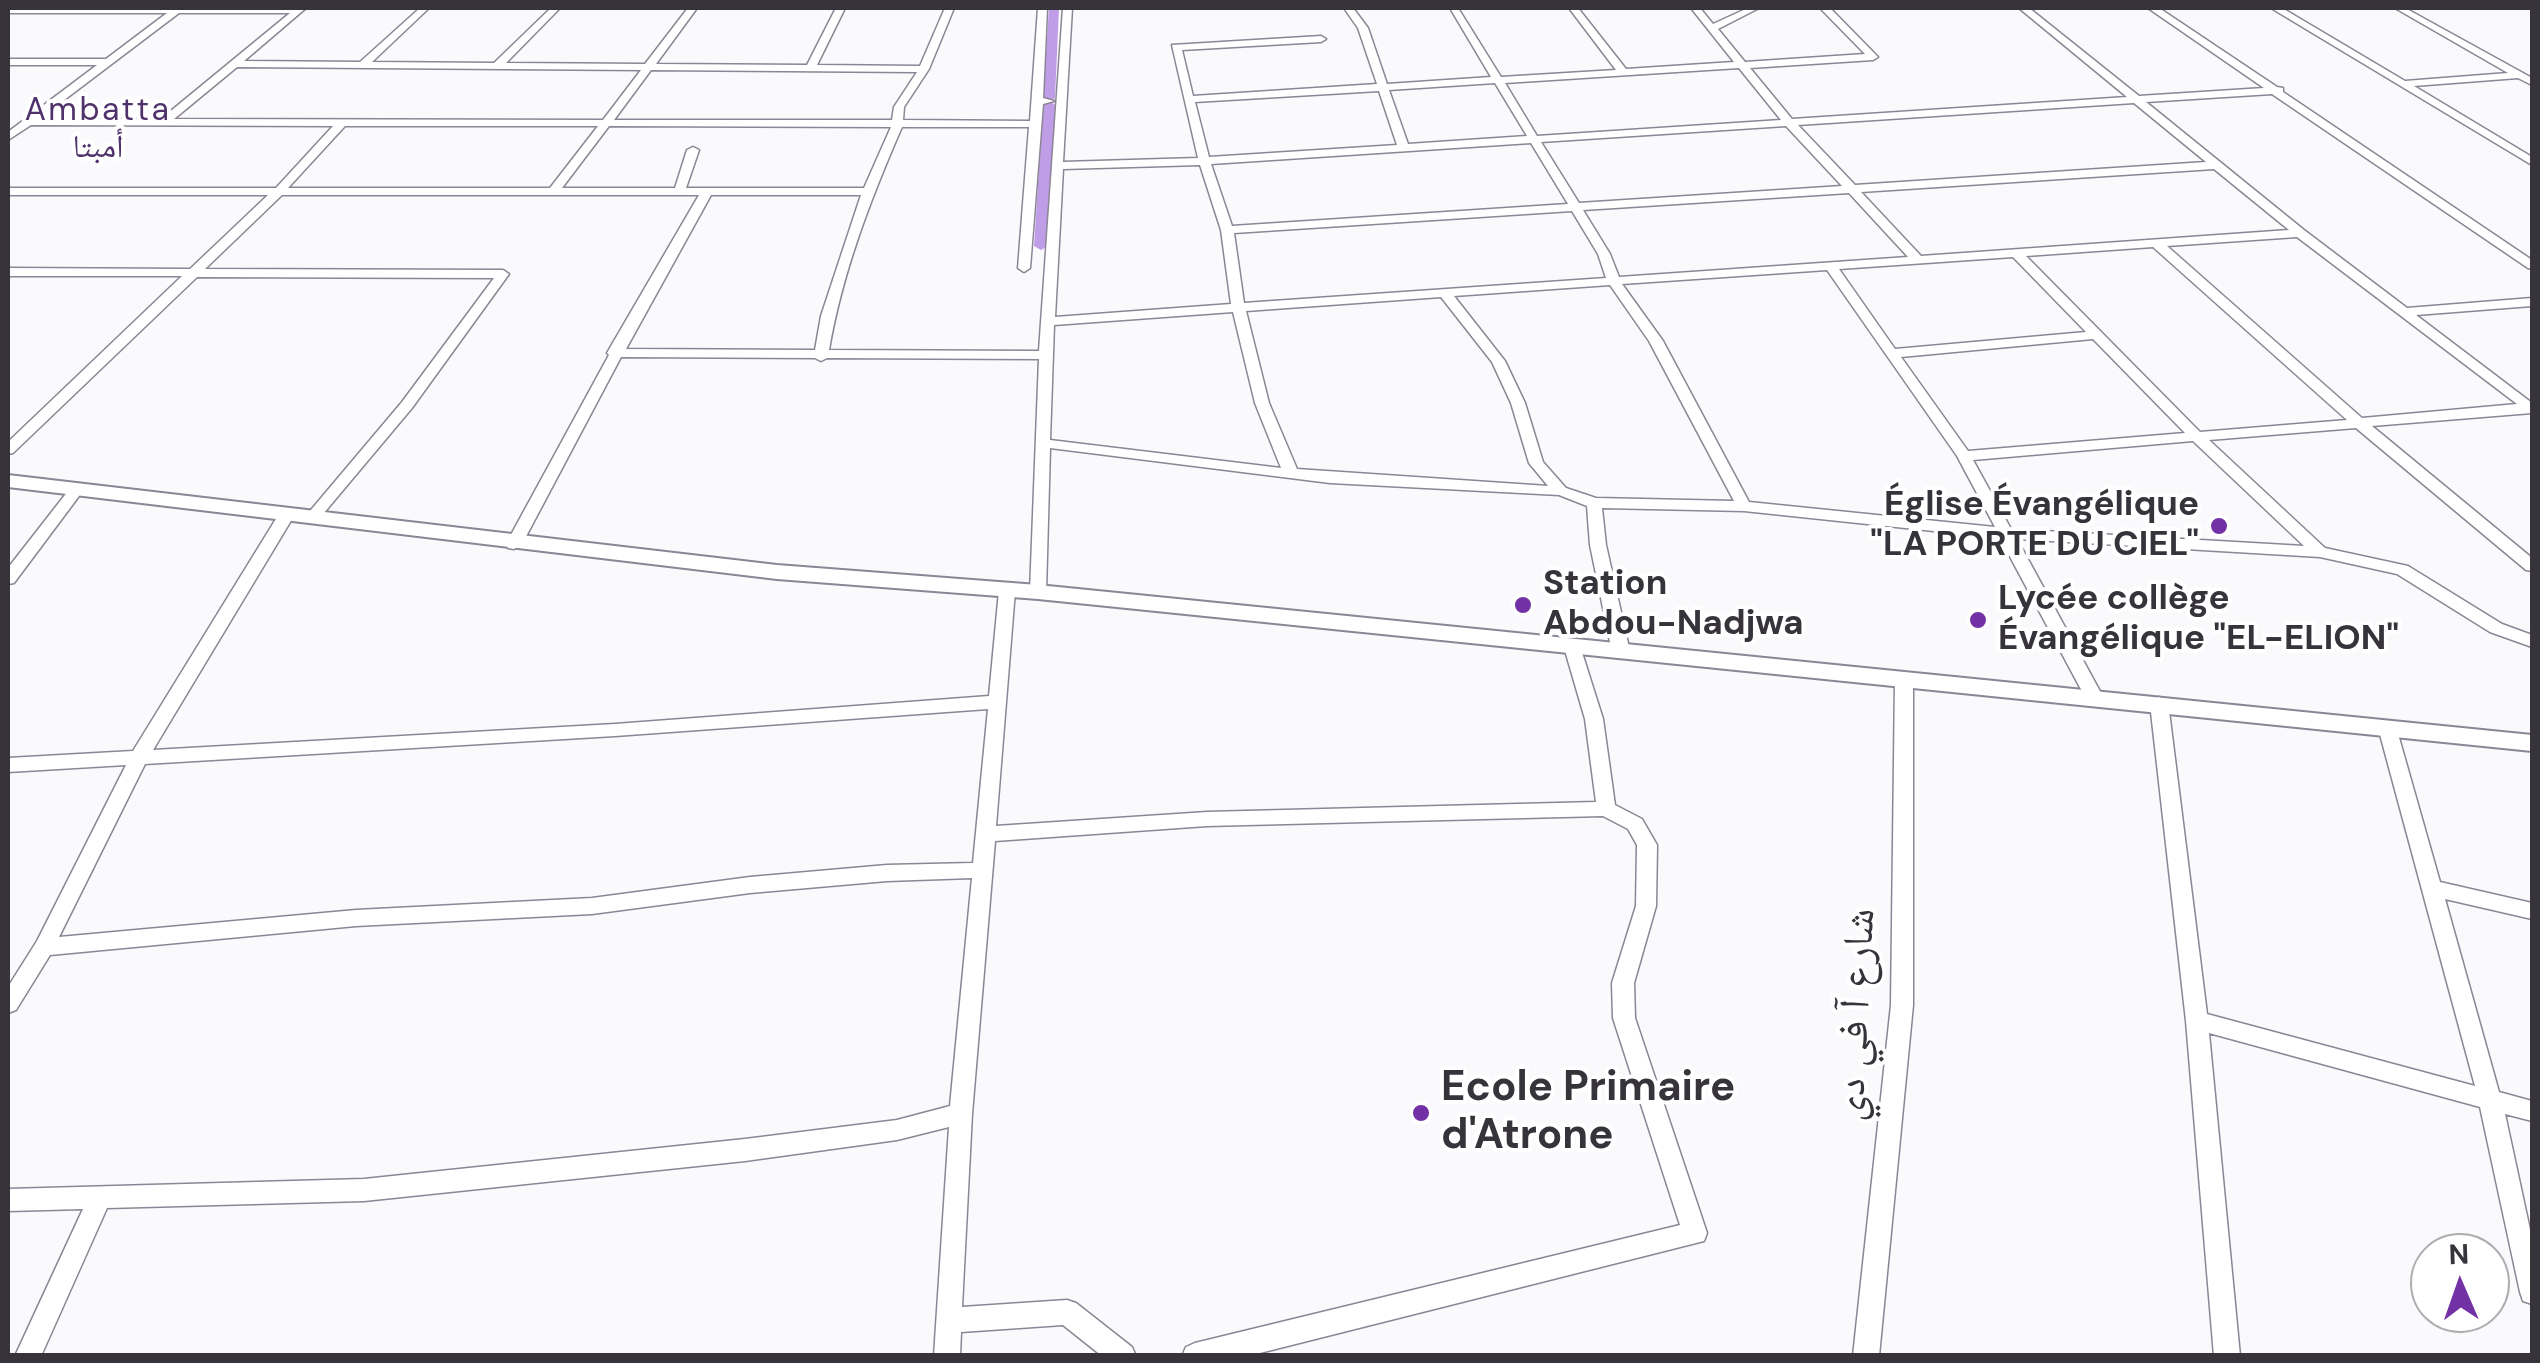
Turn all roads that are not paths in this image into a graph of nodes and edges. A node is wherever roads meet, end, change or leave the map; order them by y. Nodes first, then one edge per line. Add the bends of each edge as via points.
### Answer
1 (301, 8) edge
2 (425, 8) edge
3 (556, 8) edge
4 (693, 8) edge
5 (841, 8) edge
6 (950, 8) edge
7 (1043, 8) edge
8 (1067, 8) edge
9 (1348, 8) edge
10 (1454, 8) edge
11 (1573, 8) edge
12 (1695, 8) edge
13 (1756, 8) edge
14 (1826, 8) edge
15 (2024, 8) edge
16 (2153, 8) edge
17 (2276, 8) edge
18 (2399, 8) edge
19 (8, 10) edge
20 (176, 10) junction
21 (1715, 26) junction
22 (1321, 39) dead end
23 (8, 62) edge
24 (108, 62) junction
25 (235, 64) junction
26 (363, 65) junction
27 (498, 65) junction
28 (1746, 65) junction
29 (647, 66) junction
30 (812, 67) junction
31 (924, 69) junction
32 (1624, 72) junction
33 (2519, 75) junction
34 (1495, 81) junction
35 (2532, 82) edge
36 (2405, 84) junction
37 (1382, 87) junction
38 (2279, 90) junction
39 (1191, 98) junction
40 (2139, 100) junction
41 (1038, 101) junction
42 (1061, 101) junction
43 (28, 122) junction
44 (343, 122) junction
45 (1788, 122) junction
46 (163, 123) junction
47 (606, 123) junction
48 (1035, 124) junction
49 (897, 125) junction
50 (8, 137) edge
51 (1530, 139) junction
52 (1403, 147) junction
53 (693, 150) dead end
54 (1204, 161) junction
55 (2532, 162) edge
56 (2218, 165) junction
57 (1057, 166) junction
58 (1852, 186) junction
59 (555, 190) junction
60 (680, 190) junction
61 (708, 190) junction
62 (8, 191) edge
63 (279, 191) junction
64 (868, 192) junction
65 (1575, 206) junction
66 (1227, 230) junction
67 (2300, 233) junction
68 (2155, 242) junction
69 (2015, 252) junction
70 (1917, 259) junction
71 (2532, 265) edge
72 (1830, 266) junction
73 (1024, 268) dead end
74 (8, 272) edge
75 (190, 274) junction
76 (1614, 282) junction
77 (1445, 294) junction
78 (2532, 302) edge
79 (1239, 311) junction
80 (2404, 312) junction
81 (1048, 321) junction
82 (2097, 335) junction
83 (614, 353) junction
84 (1894, 353) junction
85 (1046, 355) junction
86 (821, 357) junction
87 (2532, 407) edge
88 (2360, 423) junction
89 (2196, 436) junction
90 (1042, 443) junction
91 (8, 450) edge
92 (1964, 456) junction
93 (1291, 473) junction
94 (8, 480) edge
95 (77, 489) junction
96 (1561, 490) junction
97 (1594, 502) junction
98 (1744, 506) junction
99 (287, 514) junction
100 (313, 516) junction
101 (2004, 532) junction
102 (514, 544) junction
103 (2320, 552) junction
104 (2532, 566) edge
105 (8, 578) edge
106 (1007, 592) junction
107 (1038, 592) junction
108 (2532, 641) edge
109 (1573, 647) junction
110 (1621, 652) junction
111 (1904, 678) junction
112 (2092, 695) junction
113 (998, 702) junction
114 (2160, 703) junction
115 (2387, 727) junction
116 (2532, 742) edge
117 (139, 758) junction
118 (8, 765) edge
119 (1606, 810) junction
120 (989, 834) junction
121 (984, 870) junction
122 (2436, 889) junction
123 (2532, 911) edge
124 (44, 947) junction
125 (8, 1004) edge
126 (2197, 1021) junction
127 (2490, 1099) junction
128 (2532, 1111) edge
129 (961, 1114) junction
130 (100, 1196) junction
131 (8, 1200) edge
132 (2532, 1292) edge
133 (951, 1320) junction
134 (28, 1356) edge
135 (947, 1356) edge
136 (1123, 1356) edge
137 (1196, 1356) edge
138 (1866, 1356) edge
139 (2227, 1356) edge

1 - 20 street
1 - 25 street
2 - 26 street
3 - 27 street
4 - 29 street
5 - 30 street
6 - 31 street
7 - 41 street
8 - 42 street
9 - 37 street
10 - 34 street
11 - 32 street
12 - 21 street
13 - 21 street
14 - 28 street via 1873,57
15 - 40 street
16 - 38 street
17 - 36 street
18 - 33 street
19 - 20 street
20 - 24 street
21 - 28 street
22 - 39 street via 1176,47
23 - 24 street
24 - 43 street
25 - 26 street
25 - 46 street
26 - 27 street
27 - 29 street
28 - 32 street
28 - 45 street
29 - 30 street
29 - 47 street
30 - 31 street
31 - 49 street
32 - 34 street
33 - 35 street
33 - 36 street
34 - 37 street
34 - 51 street
36 - 55 street
37 - 39 street
37 - 52 street
38 - 40 street
38 - 71 street
39 - 54 street
40 - 45 street
40 - 56 street
41 - 42 street
41 - 48 street
42 - 57 street
43 - 46 street
43 - 50 street
44 - 46 street
44 - 47 street
44 - 63 street
45 - 51 street
45 - 58 street
47 - 49 street
47 - 59 street
48 - 49 street
48 - 73 street
49 - 64 street
51 - 52 street
51 - 65 street
52 - 54 street
53 - 60 street
54 - 57 street
54 - 66 street
56 - 58 street
56 - 67 street
57 - 81 street
58 - 65 street
58 - 70 street
59 - 60 street
59 - 63 street
60 - 61 street
61 - 64 street
61 - 83 street
62 - 63 street
63 - 75 street
64 - 86 street
65 - 66 street
65 - 76 street
66 - 79 street
67 - 68 street
67 - 80 street
68 - 69 street
68 - 88 street
69 - 70 street
69 - 82 street
70 - 72 street
72 - 76 street
72 - 84 street
74 - 75 street
75 - 91 street
75 - 100 street via 503,274 407,405
76 - 77 street
76 - 98 street via 1656,341
77 - 79 street
77 - 96 street via 1498,361 1536,463
78 - 80 street
79 - 81 street
79 - 93 street via 1262,403
80 - 87 street
81 - 85 street
82 - 84 street
82 - 89 street
83 - 86 street
83 - 102 street
84 - 92 street
85 - 86 street
85 - 90 street
87 - 88 street
88 - 89 street
88 - 104 street
89 - 92 street
89 - 103 street
90 - 93 street
90 - 107 street
92 - 101 street
93 - 96 street
94 - 95 street
95 - 99 street
95 - 105 street
96 - 97 street
97 - 98 street
97 - 110 street
98 - 101 street
99 - 100 street
99 - 117 street
100 - 102 street
101 - 103 street
101 - 112 street
102 - 106 street
103 - 108 street via 2402,570 2496,628
106 - 107 street
106 - 113 street
107 - 109 street
109 - 110 street
109 - 119 street via 1594,719
110 - 111 street
111 - 112 street
111 - 138 street, شارع آ في دي via 1902,1005
112 - 114 street
113 - 117 street
113 - 120 street
114 - 115 street
114 - 126 street
115 - 116 street
115 - 122 street
117 - 118 street
117 - 124 street
119 - 120 street via 1207,819
119 - 137 street via 1635,824 1648,845 1646,906 1623,984 1624,1018 1695,1232
120 - 121 street
121 - 124 street
121 - 129 street
122 - 123 street
122 - 127 street
124 - 125 street
126 - 127 street
126 - 139 street
127 - 128 street
127 - 132 street
129 - 130 street via 897,1130 532,1175 364,1190
129 - 133 street
130 - 131 street
130 - 134 street
133 - 135 street
133 - 136 street via 1067,1312

